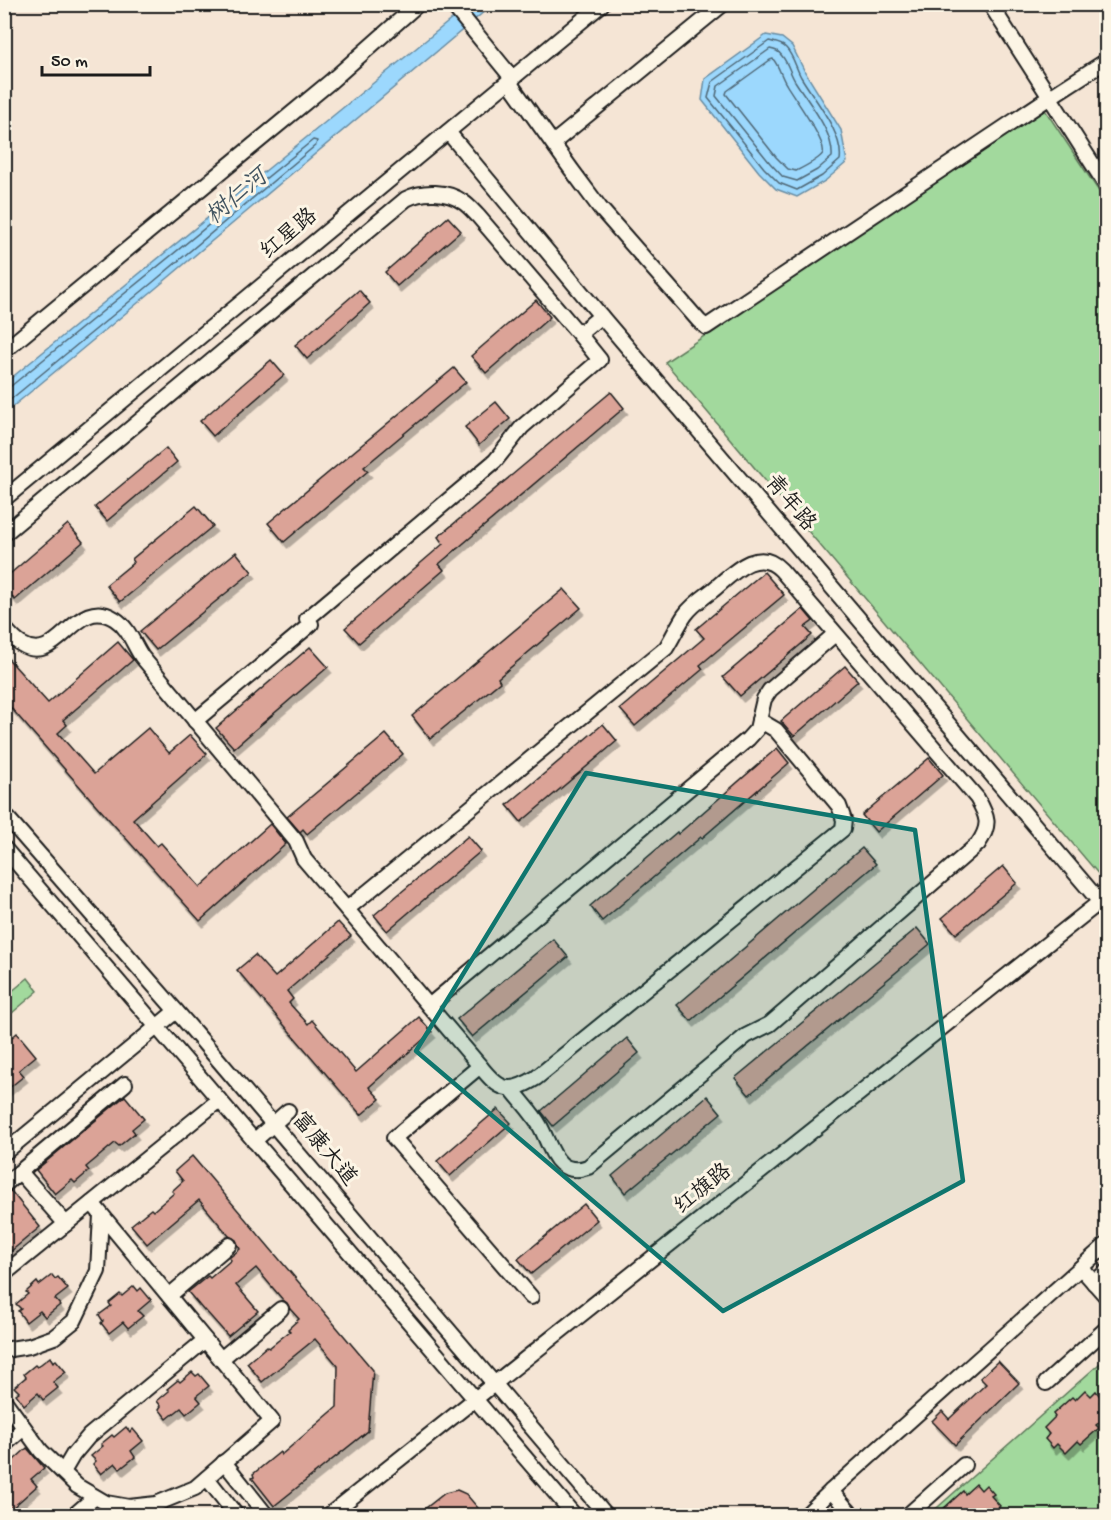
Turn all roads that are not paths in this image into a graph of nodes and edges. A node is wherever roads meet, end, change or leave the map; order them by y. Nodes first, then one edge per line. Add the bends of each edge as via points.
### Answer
1 (418, 4) edge
2 (602, 4) edge
3 (723, 4) edge
4 (990, 4) edge
5 (453, 5) edge
6 (1107, 61) edge
7 (511, 80) junction
8 (1050, 97) junction
9 (448, 132) junction
10 (553, 142) junction
11 (1107, 185) edge
12 (601, 316) junction
13 (579, 334) junction
14 (4, 351) edge
15 (4, 499) edge
16 (4, 534) edge
17 (4, 628) edge
18 (835, 634) junction
19 (759, 720) junction
20 (195, 721) junction
21 (4, 814) edge
22 (4, 848) edge
23 (1103, 899) edge
24 (347, 909) junction
25 (429, 1006) junction
26 (176, 1011) junction
27 (157, 1027) junction
28 (480, 1066) junction
29 (125, 1084) dead end
30 (511, 1088) junction
31 (219, 1100) junction
32 (288, 1112) dead end
33 (273, 1124) junction
34 (254, 1140) junction
35 (4, 1154) edge
36 (20, 1172) junction
37 (4, 1185) edge
38 (92, 1203) junction
39 (101, 1215) junction
40 (66, 1224) junction
41 (229, 1245) dead end
42 (1107, 1245) edge
43 (1081, 1268) junction
44 (1107, 1272) edge
45 (4, 1274) edge
46 (1094, 1282) junction
47 (169, 1296) junction
48 (1107, 1296) edge
49 (531, 1297) dead end
50 (281, 1309) dead end
51 (1107, 1329) edge
52 (205, 1340) junction
53 (4, 1350) edge
54 (221, 1359) junction
55 (1046, 1383) dead end
56 (494, 1384) junction
57 (475, 1399) junction
58 (4, 1400) edge
59 (24, 1428) junction
60 (4, 1445) edge
61 (224, 1462) junction
62 (964, 1465) dead end
63 (63, 1472) junction
64 (207, 1478) junction
65 (831, 1491) junction
66 (95, 1497) junction
67 (73, 1515) edge
68 (237, 1515) edge
69 (267, 1515) edge
70 (328, 1515) edge
71 (575, 1515) edge
72 (607, 1515) edge
73 (805, 1515) edge
74 (853, 1515) edge
75 (907, 1515) edge

1 - 14 street via 330,82
2 - 7 street, 红星路
3 - 10 street
4 - 8 street
5 - 7 street
6 - 8 street
7 - 9 street, 红星路
7 - 10 street
8 - 10 street via 706,327 600,208
8 - 11 street
9 - 12 street, 青年路
9 - 15 street, 红星路
12 - 13 street
12 - 23 street, 青年路
13 - 16 street via 465,203 437,193 412,196
13 - 20 street via 600,360 522,427 495,461 306,619 311,624
17 - 20 street via 21,644 39,649 50,645 84,616 114,619
18 - 19 street via 770,690
18 - 24 street via 775,563 754,561 743,565 693,606 666,648
18 - 30 street via 977,798 988,822 984,836 770,1024 746,1036 588,1167 569,1169 555,1158 540,1125
19 - 25 street via 748,739
19 - 30 street via 776,730 839,806 843,829 536,1078
20 - 24 street via 296,841 304,859
21 - 26 street, 富康大道
22 - 27 street, 富康大道
23 - 56 street, 红旗路
24 - 25 street
25 - 28 street
26 - 27 street
26 - 33 street, 富康大道
27 - 31 street, 富康大道
27 - 35 street
28 - 30 street via 492,1081
28 - 49 street via 394,1138
29 - 36 street
31 - 34 street, 富康大道
31 - 38 street
32 - 33 street
33 - 34 street
33 - 56 street, 富康大道
34 - 57 street, 富康大道
36 - 37 street
36 - 40 street
38 - 39 street
38 - 40 street
39 - 47 street
39 - 53 street via 98,1271 74,1321 54,1337
40 - 45 street
41 - 47 street
42 - 43 street
43 - 46 street
43 - 65 street
44 - 46 street
46 - 48 street
47 - 52 street
50 - 54 street
51 - 55 street
52 - 54 street
52 - 63 street via 89,1437
54 - 61 street via 272,1421
56 - 57 street, 红旗路
56 - 72 street, 富康大道
57 - 70 street, 红旗路
57 - 71 street, 富康大道
58 - 59 street
59 - 60 street
59 - 63 street
61 - 64 street
61 - 69 street
62 - 75 street
63 - 66 street via 76,1486
64 - 66 street via 195,1488 156,1504 129,1507
64 - 68 street
65 - 73 street
65 - 74 street
66 - 67 street

